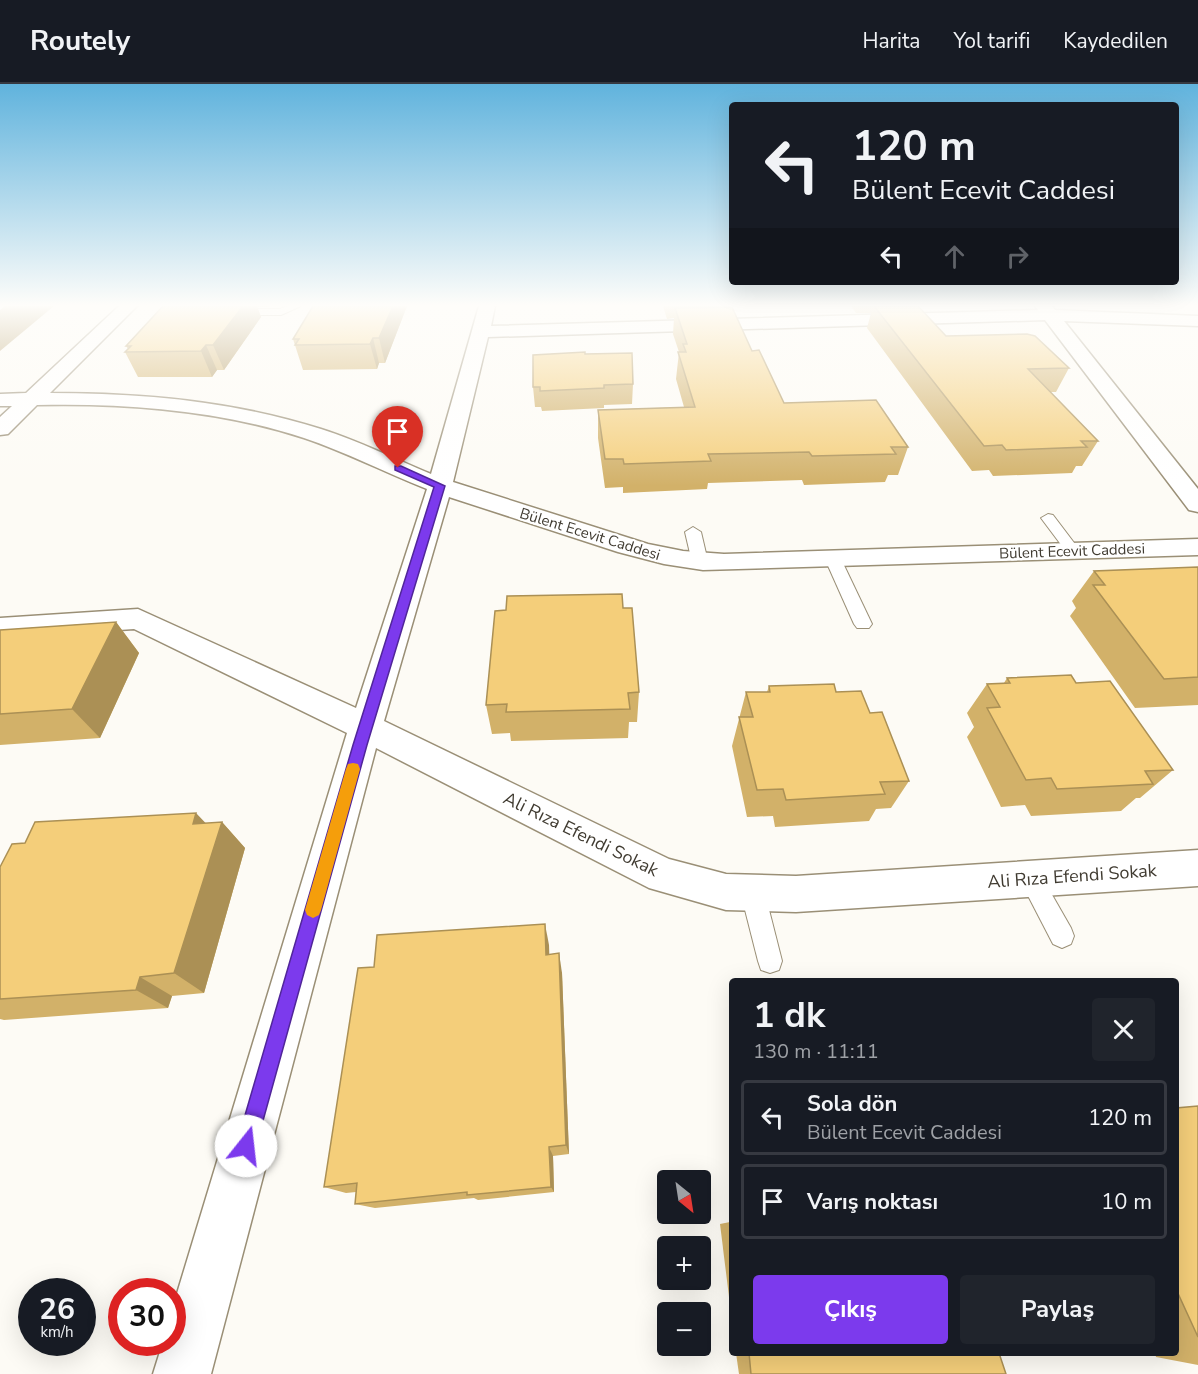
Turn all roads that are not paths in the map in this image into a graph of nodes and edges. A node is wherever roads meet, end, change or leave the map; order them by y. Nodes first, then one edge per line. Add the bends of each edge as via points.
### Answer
1 (66, 366) edge
2 (472, 366) edge
3 (1090, 366) edge
4 (32, 399) junction
5 (0, 400) edge
6 (0, 429) edge
7 (440, 486) junction
8 (1198, 505) edge
9 (1048, 518) dead end
10 (693, 531) dead end
11 (1198, 547) edge
12 (1073, 551) junction
13 (833, 559) junction
14 (700, 562) junction
15 (863, 624) dead end
16 (0, 628) edge
17 (365, 727) junction
18 (1198, 868) edge
19 (1031, 879) junction
20 (753, 894) junction
21 (1062, 936) dead end
22 (770, 961) dead end
23 (182, 1374) edge

1 - 4 street
2 - 7 street
3 - 8 street
4 - 5 street, Bülent Ecevit Caddesi
4 - 6 street
4 - 7 street, Bülent Ecevit Caddesi via 128,400 228,412 316,435
7 - 14 street, Bülent Ecevit Caddesi via 642,552
7 - 17 street
9 - 12 lane
10 - 14 lane
11 - 12 street, Bülent Ecevit Caddesi
12 - 13 street, Bülent Ecevit Caddesi
13 - 14 street, Bülent Ecevit Caddesi
13 - 15 lane
16 - 17 street, Ali Rıza Efendi Sokak via 138,619
17 - 20 street, Ali Rıza Efendi Sokak via 663,875 715,890
17 - 23 street
18 - 19 street, Ali Rıza Efendi Sokak
19 - 20 street, Ali Rıza Efendi Sokak
19 - 21 lane
20 - 22 lane

